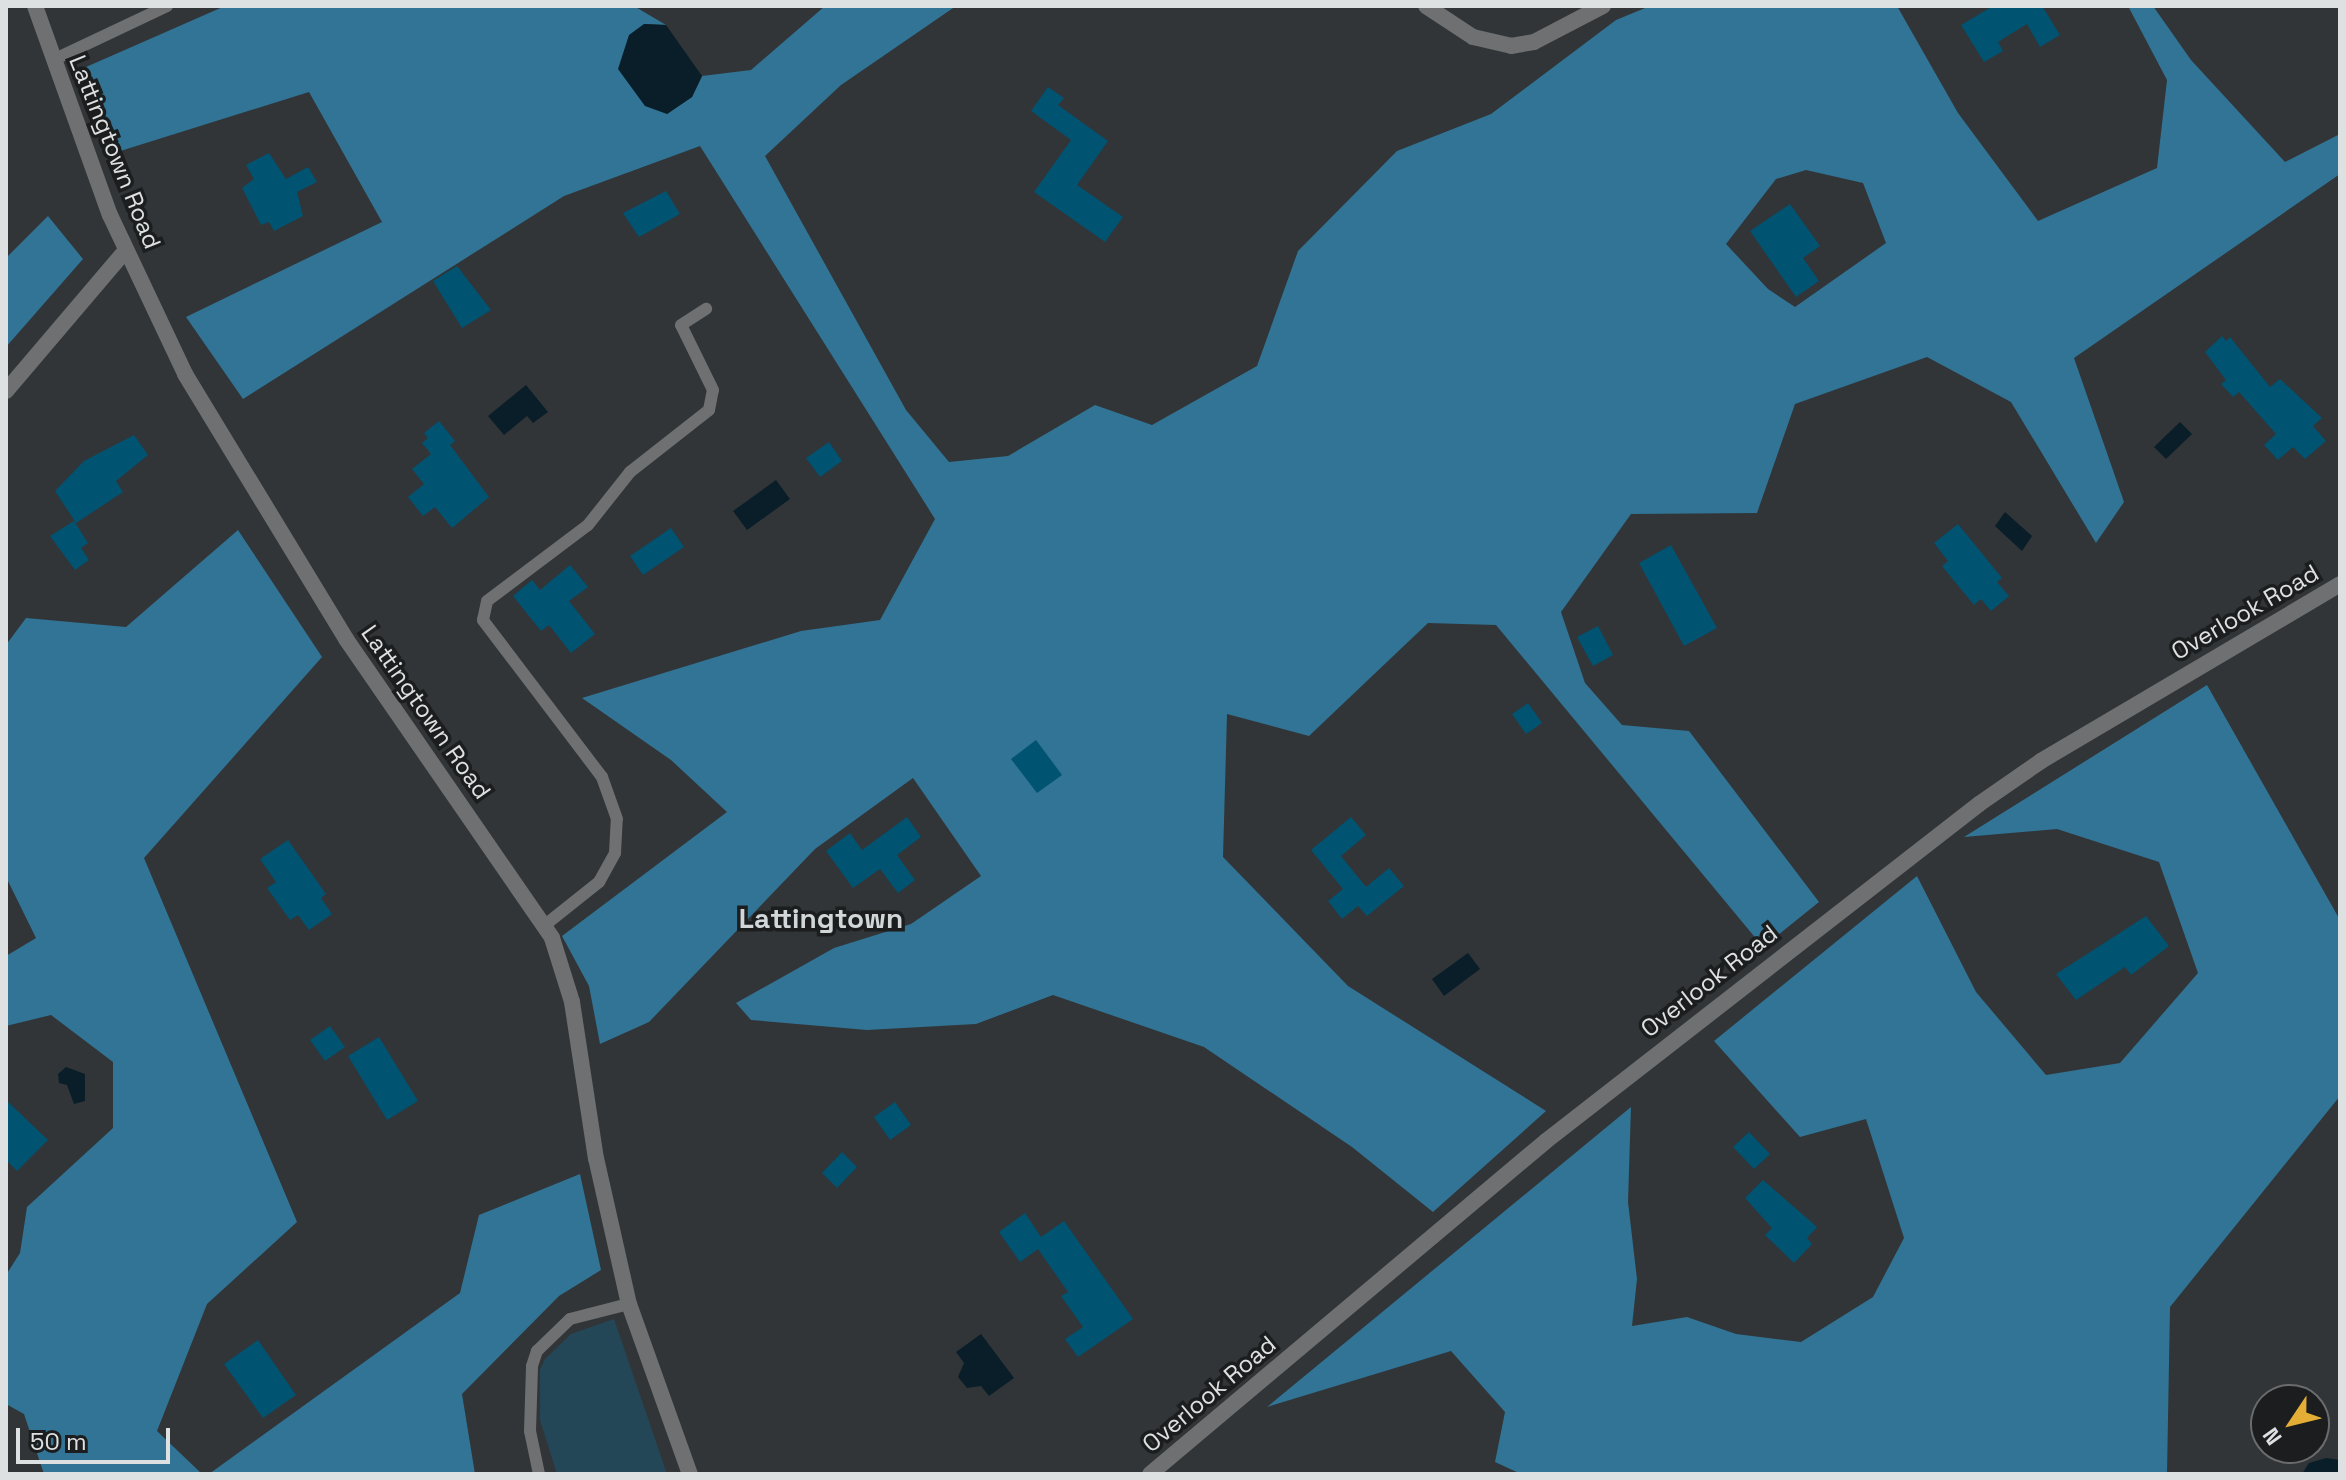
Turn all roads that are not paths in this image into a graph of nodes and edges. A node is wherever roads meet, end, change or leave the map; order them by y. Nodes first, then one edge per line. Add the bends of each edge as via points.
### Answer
1 (35, 6) edge
2 (167, 6) edge
3 (1426, 6) edge
4 (1603, 6) edge
5 (53, 60) junction
6 (126, 250) junction
7 (706, 309) dead end
8 (6, 391) edge
9 (2340, 584) edge
10 (545, 925) junction
11 (629, 1304) junction
12 (539, 1474) edge
13 (690, 1474) edge
14 (1150, 1474) edge

1 - 5 street, Lattingtown Road
2 - 5 lane
3 - 4 street via 1473,37 1511,46 1534,42
5 - 6 street, Lattingtown Road
6 - 8 street
6 - 10 street, Lattingtown Road via 185,374 254,491 346,639
7 - 10 lane via 681,325 713,390 709,410 630,472 588,525 487,601 483,620 602,777 617,819 615,853 599,882
9 - 14 street, Overlook Road via 2067,745 1979,804 1557,1131
10 - 11 street, Lattingtown Road via 572,1002 596,1158
11 - 12 lane via 570,1319 537,1351 529,1395
11 - 13 street, Lattingtown Road

